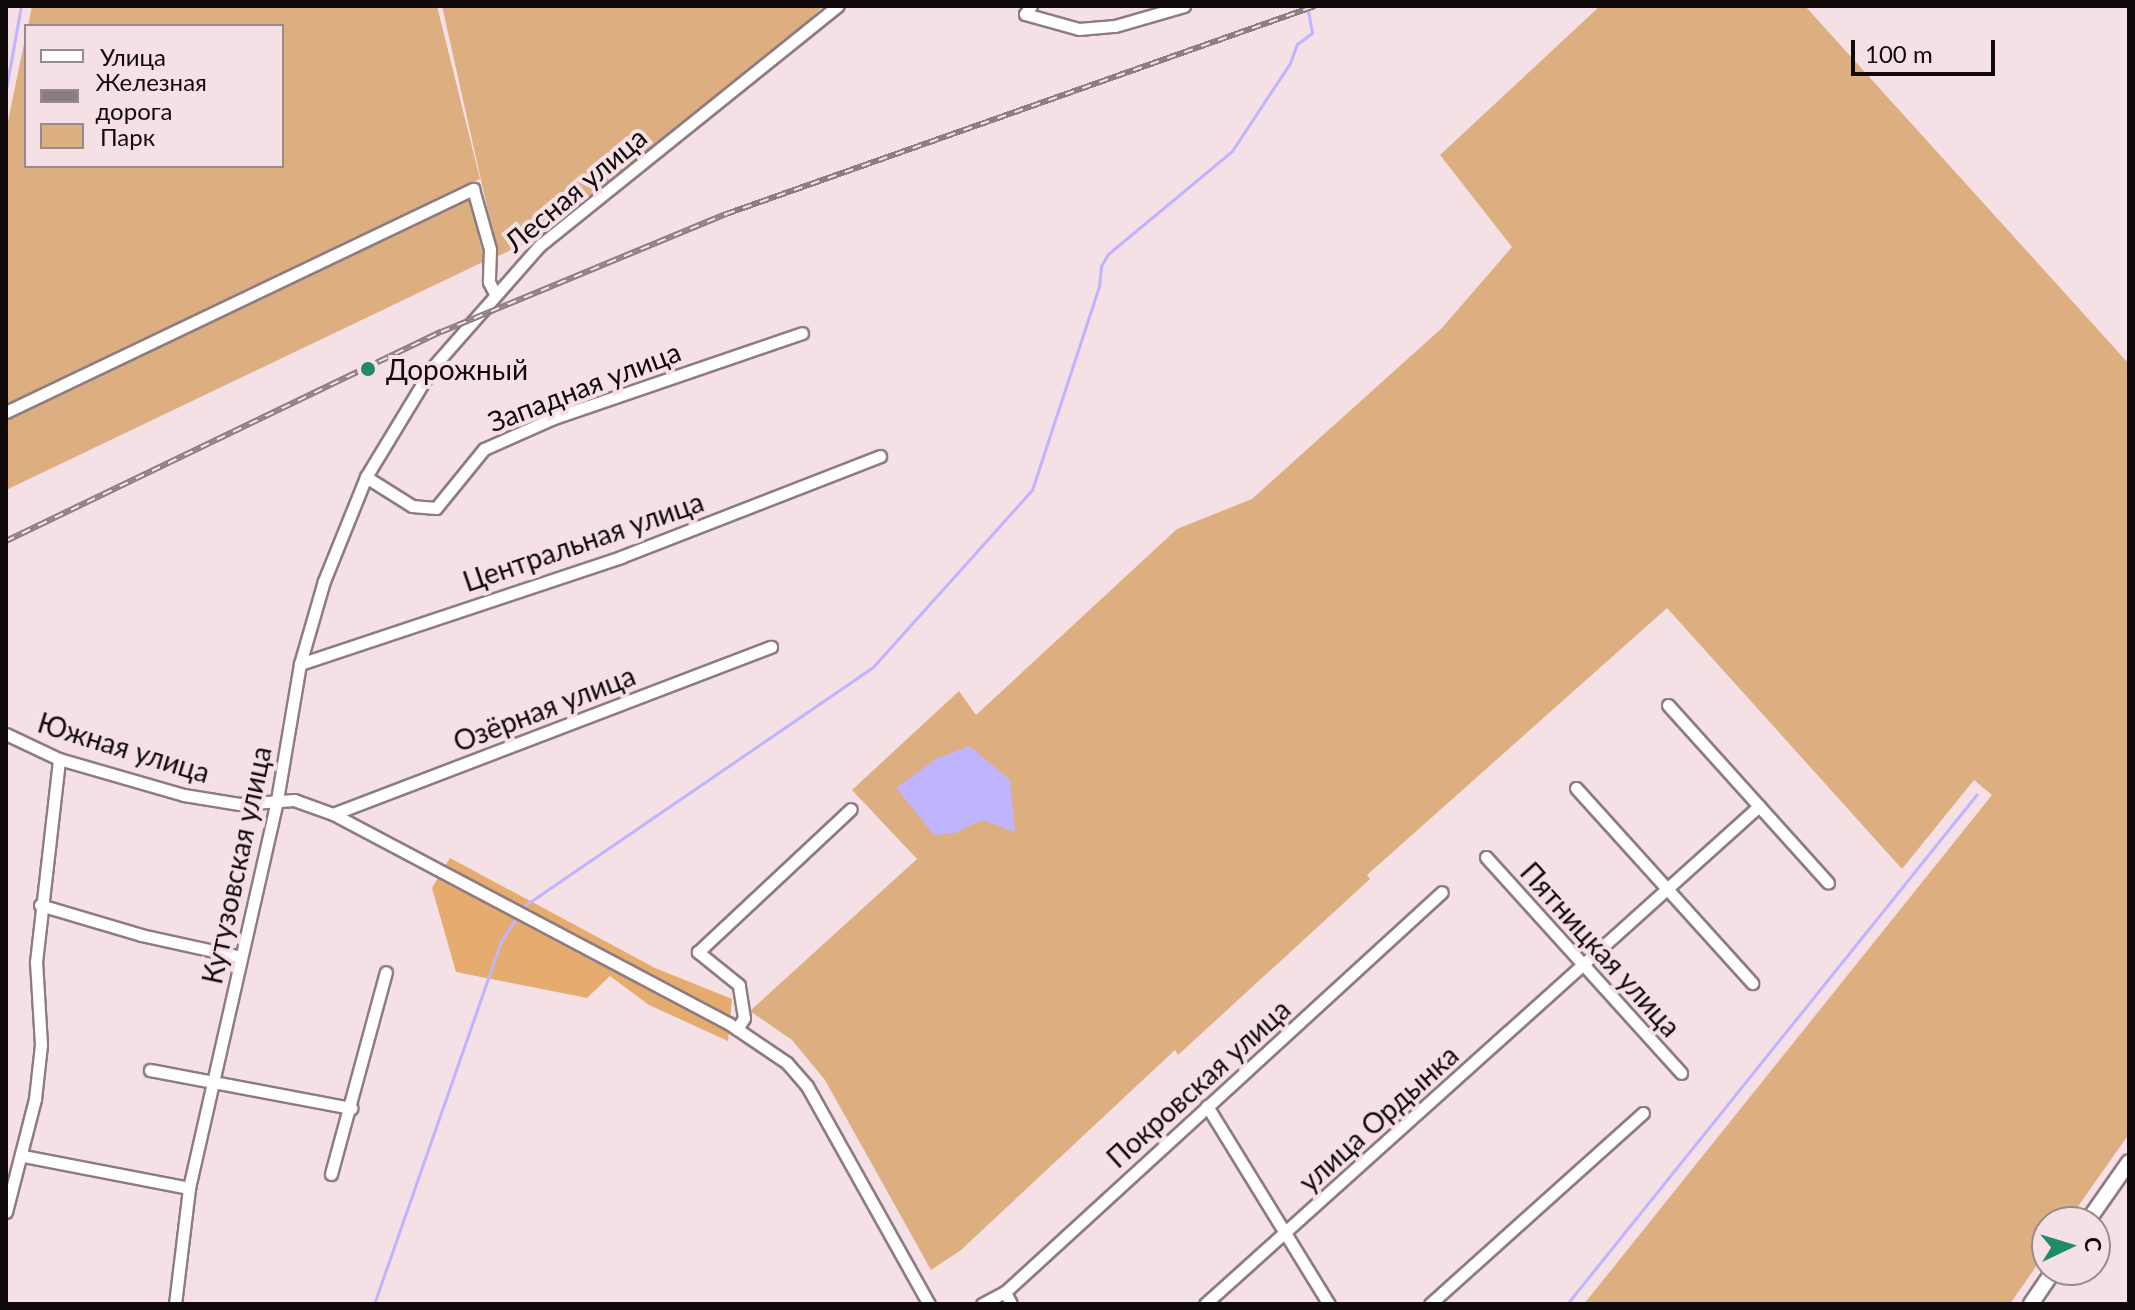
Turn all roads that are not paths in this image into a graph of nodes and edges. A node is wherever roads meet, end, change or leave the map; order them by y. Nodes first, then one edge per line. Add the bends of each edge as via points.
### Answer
1 (838, 6) edge
2 (1184, 6) edge
3 (1028, 10) edge
4 (494, 292) junction
5 (802, 333) dead end
6 (6, 412) edge
7 (384, 447) joint
8 (880, 456) dead end
9 (366, 477) junction
10 (771, 647) dead end
11 (300, 664) junction
12 (1668, 705) dead end
13 (6, 734) edge
14 (59, 759) junction
15 (1576, 788) dead end
16 (277, 800) junction
17 (1759, 806) junction
18 (851, 809) dead end
19 (333, 814) junction
20 (1486, 857) dead end
21 (1828, 883) dead end
22 (1668, 890) junction
23 (1442, 892) dead end
24 (40, 905) junction
25 (241, 957) junction
26 (1583, 967) junction
27 (386, 972) dead end
28 (1752, 983) dead end
29 (737, 1029) junction
30 (150, 1070) dead end
31 (1681, 1073) dead end
32 (215, 1079) junction
33 (1207, 1106) junction
34 (351, 1108) junction
35 (1643, 1113) dead end
36 (23, 1156) junction
37 (2129, 1162) edge
38 (331, 1174) dead end
39 (189, 1188) junction
40 (2098, 1206) edge
41 (6, 1212) edge
42 (1286, 1233) junction
43 (2043, 1286) edge
44 (1005, 1292) junction
45 (175, 1304) edge
46 (929, 1304) edge
47 (982, 1304) edge
48 (1011, 1304) edge
49 (1205, 1304) edge
50 (1329, 1304) edge
51 (1430, 1304) edge
52 (2031, 1304) edge

1 - 4 street, Лесная улица via 539,246
2 - 3 street via 1115,26 1079,29
4 - 6 street via 490,249 473,189
4 - 7 street, Лесная улица via 414,392
5 - 9 street, Западная улица via 554,418 484,449 436,508 412,506
7 - 9 street, Кутузовская улица
8 - 11 street, Центральная улица via 621,557
9 - 11 street, Кутузовская улица via 324,581
10 - 19 street, Озёрная улица
11 - 16 street, Кутузовская улица
12 - 17 street
13 - 14 street, Южная улица
14 - 16 street, Южная улица via 184,795 239,804
14 - 24 street
15 - 22 street
16 - 19 street, Южная улица
16 - 25 street, Кутузовская улица
17 - 21 street
17 - 22 street, улица Ордынка
18 - 29 street via 698,952 739,985 744,1018
19 - 29 street, Южная улица
20 - 26 street, Пятницкая улица
22 - 26 street, улица Ордынка
22 - 28 street
23 - 33 street, Покровская улица
24 - 25 street
24 - 36 street via 36,962 41,1045
25 - 32 street, Кутузовская улица
26 - 31 street, Пятницкая улица
26 - 42 street, улица Ордынка
27 - 34 street
29 - 46 street, Южная улица via 787,1063 807,1086
30 - 32 street
32 - 34 street
32 - 39 street, Кутузовская улица
33 - 42 street
33 - 44 street, Покровская улица
34 - 38 street
35 - 51 street
36 - 39 street
36 - 41 street
37 - 40 main road
39 - 45 street, Кутузовская улица
42 - 49 street, улица Ордынка
42 - 50 street
43 - 52 main road
44 - 47 street, Покровская улица
44 - 48 street

